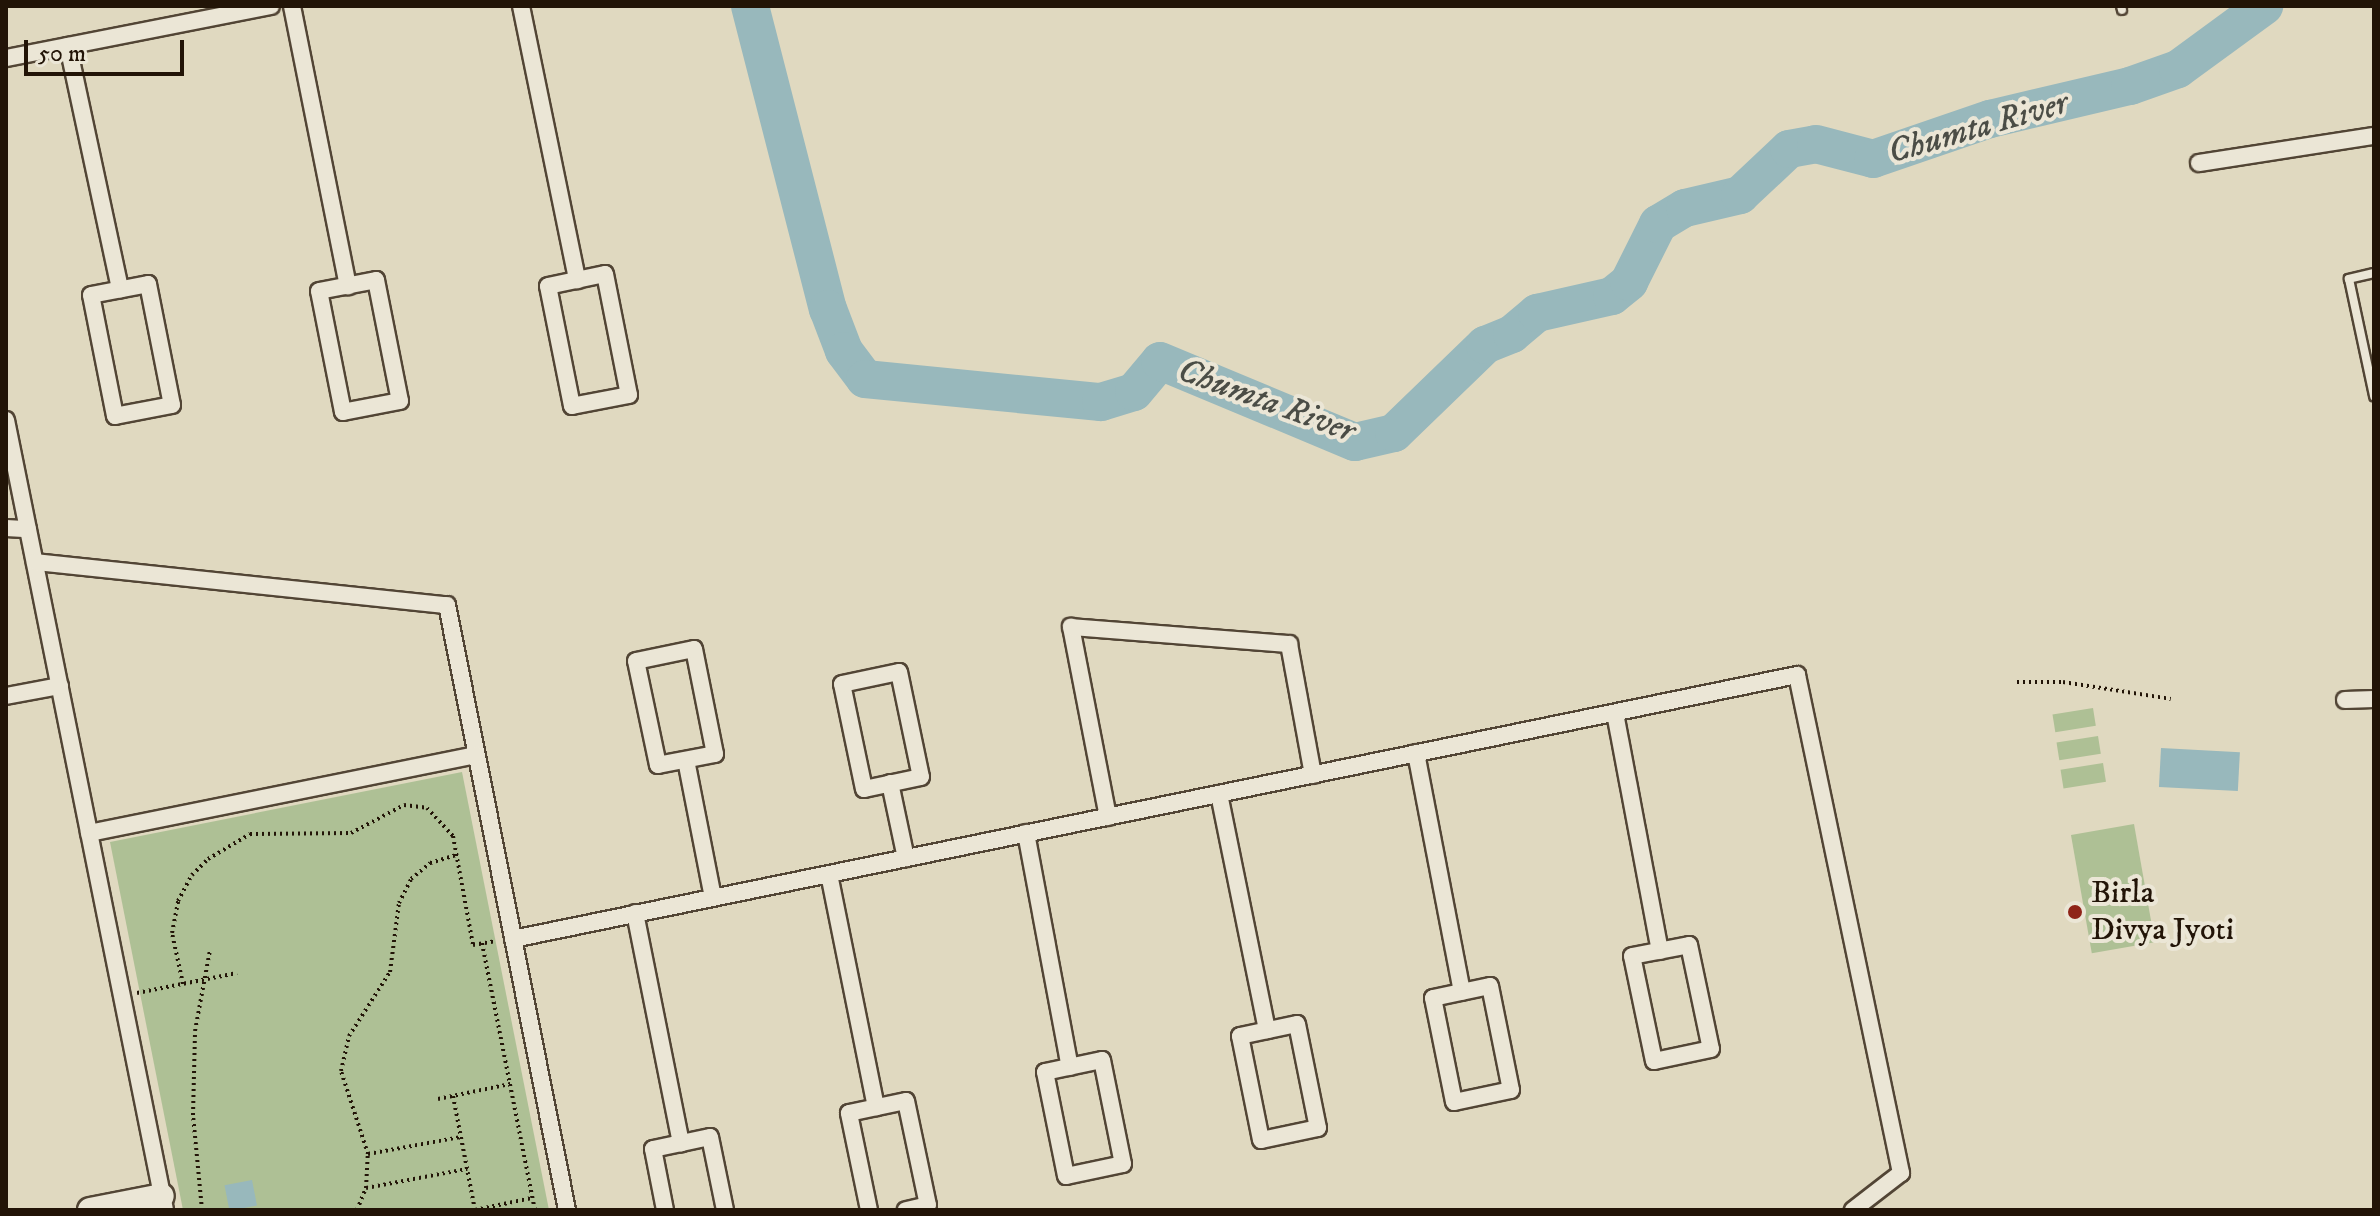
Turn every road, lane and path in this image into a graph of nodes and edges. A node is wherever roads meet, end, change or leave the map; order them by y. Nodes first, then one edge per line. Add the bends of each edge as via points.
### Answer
1 (179, 6) edge
2 (271, 6) edge
3 (292, 6) edge
4 (521, 6) edge
5 (182, 23) junction
6 (68, 46) junction
7 (6, 58) edge
8 (2374, 136) edge
9 (2199, 163) dead end
10 (2374, 273) edge
11 (577, 280) junction
12 (348, 286) junction
13 (120, 289) junction
14 (2374, 396) edge
15 (6, 420) edge
16 (10, 462) edge
17 (6, 528) edge
18 (28, 529) junction
19 (35, 562) junction
20 (2017, 682) dead end
21 (60, 686) junction
22 (6, 696) edge
23 (2171, 699) dead end
24 (2374, 699) edge
25 (2345, 700) dead end
26 (1615, 713) junction
27 (1416, 753) junction
28 (476, 755) junction
29 (686, 760) junction
30 (1313, 775) junction
31 (890, 783) junction
32 (1219, 794) junction
33 (1108, 817) junction
34 (89, 833) junction
35 (1026, 833) junction
36 (456, 855) junction
37 (906, 858) junction
38 (829, 874) junction
39 (713, 897) junction
40 (635, 913) junction
41 (513, 939) junction
42 (482, 943) dead end
43 (473, 945) dead end
44 (210, 950) dead end
45 (1660, 951) junction
46 (237, 973) dead end
47 (204, 980) junction
48 (183, 984) junction
49 (1462, 992) junction
50 (122, 996) junction
51 (1267, 1030) junction
52 (1070, 1067) junction
53 (510, 1084) junction
54 (453, 1096) junction
55 (438, 1099) dead end
56 (876, 1107) junction
57 (461, 1137) junction
58 (681, 1143) junction
59 (368, 1154) junction
60 (467, 1169) junction
61 (366, 1188) junction
62 (532, 1198) junction
63 (163, 1203) edge
64 (90, 1210) edge
65 (202, 1210) edge
66 (357, 1210) edge
67 (475, 1210) edge
68 (535, 1210) edge
69 (567, 1210) edge
70 (665, 1210) edge
71 (725, 1210) edge
72 (869, 1210) edge
73 (906, 1210) edge
74 (1853, 1210) edge

1 - 5 street
2 - 5 street
3 - 12 street
4 - 11 street
5 - 6 street
6 - 7 street
6 - 13 street
8 - 9 street
10 - 14 lane via 2349,279
11 - 11 street via 548,286 572,406 629,395 605,274
12 - 12 street via 319,291 343,412 400,401 376,280
13 - 13 street via 91,295 115,416 172,405 148,284
15 - 16 street
16 - 18 street
17 - 18 street
18 - 19 street
19 - 21 street
19 - 28 street via 447,605
20 - 23 path via 2063,682
21 - 22 street
21 - 34 street
24 - 25 street
26 - 27 street
26 - 45 street
26 - 74 street via 1797,675 1901,1173
27 - 30 street
27 - 49 street
28 - 34 street
28 - 41 street
29 - 29 street via 715,754 694,649 636,661 658,765
29 - 39 street
30 - 32 street
30 - 33 street via 1289,644 1071,627
31 - 31 street via 921,777 899,672 842,684 864,789
31 - 37 street
32 - 33 street
32 - 51 street
33 - 35 street
34 - 50 street
35 - 37 street
35 - 52 street
36 - 43 path
36 - 48 path via 453,836 442,820 427,808 404,805 351,833 308,829 250,834 208,859 178,901 172,933
36 - 59 path via 430,863 411,879 399,903 390,972 349,1036 341,1071
37 - 38 street
38 - 39 street
38 - 56 street
39 - 40 street
40 - 41 street
40 - 58 street
41 - 69 street
42 - 53 path
44 - 47 path
45 - 45 street via 1632,956 1654,1061 1711,1049 1689,945
46 - 47 path
47 - 48 path
47 - 65 path via 195,1031 193,1115
48 - 50 path
49 - 49 street via 1433,998 1454,1102 1511,1090 1490,986
50 - 63 street
51 - 51 street via 1240,1036 1261,1140 1318,1128 1297,1024
52 - 52 street via 1045,1072 1066,1176 1123,1164 1102,1060
53 - 54 path
53 - 62 path
54 - 55 path
54 - 57 path
56 - 72 street via 849,1113
56 - 73 street via 906,1101 928,1205
57 - 59 path
57 - 60 path
58 - 70 street via 653,1149
58 - 71 street via 710,1137
59 - 61 path
60 - 61 path
60 - 67 path
61 - 66 path
62 - 67 path
62 - 68 path
63 - 64 street

